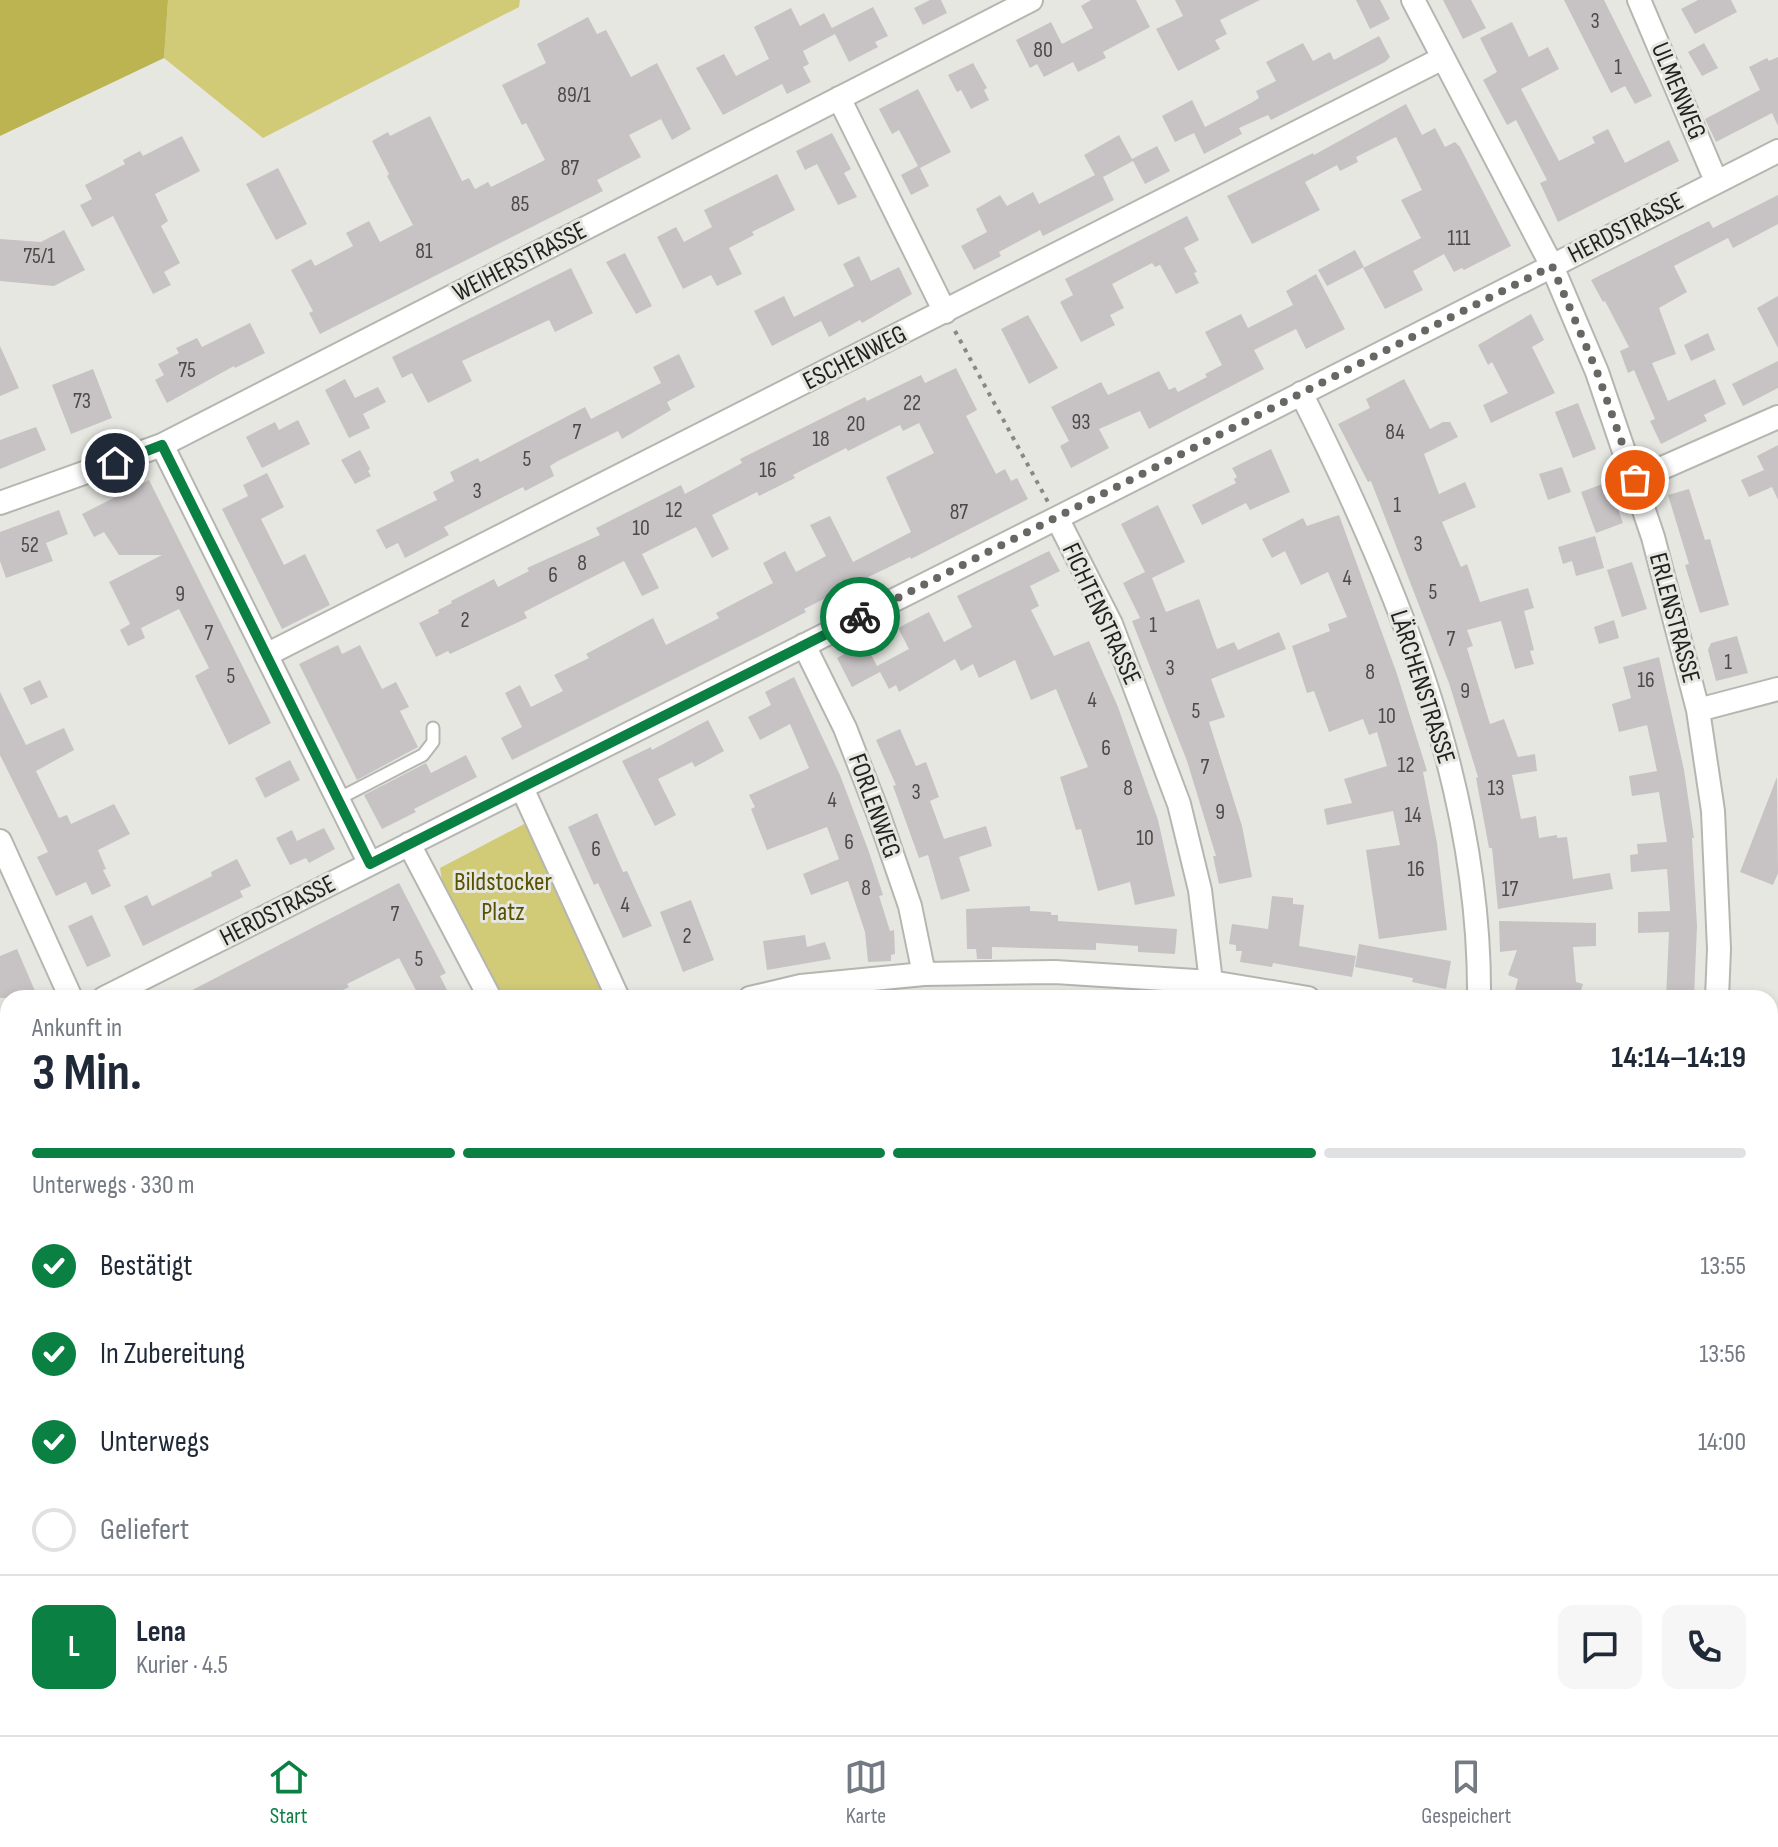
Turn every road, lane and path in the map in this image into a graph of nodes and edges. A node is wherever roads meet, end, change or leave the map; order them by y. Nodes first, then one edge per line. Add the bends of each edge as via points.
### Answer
1 (1031, 0) edge
2 (1413, 0) edge
3 (1639, 0) edge
4 (1443, 58) junction
5 (839, 98) junction
6 (1778, 151) edge
7 (1716, 181) junction
8 (1552, 266) junction
9 (945, 312) junction
10 (1301, 393) junction
11 (1778, 417) edge
12 (162, 445) junction
13 (1635, 480) junction
14 (0, 503) edge
15 (1057, 518) junction
16 (804, 645) junction
17 (266, 655) junction
18 (1778, 689) edge
19 (1698, 710) junction
20 (433, 728) dead end
21 (522, 788) junction
22 (338, 799) junction
23 (0, 841) edge
24 (409, 844) junction
25 (370, 864) junction
26 (924, 974) junction
27 (1211, 982) junction
28 (67, 990) edge
29 (120, 990) edge
30 (486, 990) edge
31 (614, 990) edge
32 (784, 990) edge
33 (1260, 990) edge
34 (1479, 990) edge
35 (1717, 990) edge

1 - 5 street, WEIHERSTRASSE
2 - 4 street, ERLENSTRASSE
3 - 7 street, ULMENWEG
4 - 8 street, ERLENSTRASSE
4 - 9 street, ESCHENWEG
5 - 9 street
5 - 12 street, WEIHERSTRASSE
6 - 7 street, HERDSTRASSE
7 - 8 street, HERDSTRASSE
8 - 10 street, HERDSTRASSE
8 - 13 street, ERLENSTRASSE
9 - 15 path, FICHTENSTRASSE
9 - 17 street, ESCHENWEG
10 - 15 street, HERDSTRASSE
10 - 34 street, LÄRCHENSTRASSE via 1400,613 1440,731 1465,831 1479,940
11 - 13 street
12 - 14 street, WEIHERSTRASSE
12 - 17 street
13 - 19 street, ERLENSTRASSE
15 - 16 street, HERDSTRASSE
15 - 27 street, FICHTENSTRASSE via 1111,624 1179,804 1200,890
16 - 21 street, HERDSTRASSE
16 - 26 street, FORLENWEG via 845,728 878,813 910,906
17 - 22 street
18 - 19 street
19 - 35 street, ERLENSTRASSE via 1713,811
20 - 22 lane via 433,742 423,755
21 - 24 street, HERDSTRASSE
21 - 31 street
22 - 25 street
23 - 28 street
24 - 25 street, HERDSTRASSE
24 - 30 street
25 - 29 street, HERDSTRASSE
26 - 27 street via 1055,972
26 - 32 street
27 - 33 street

